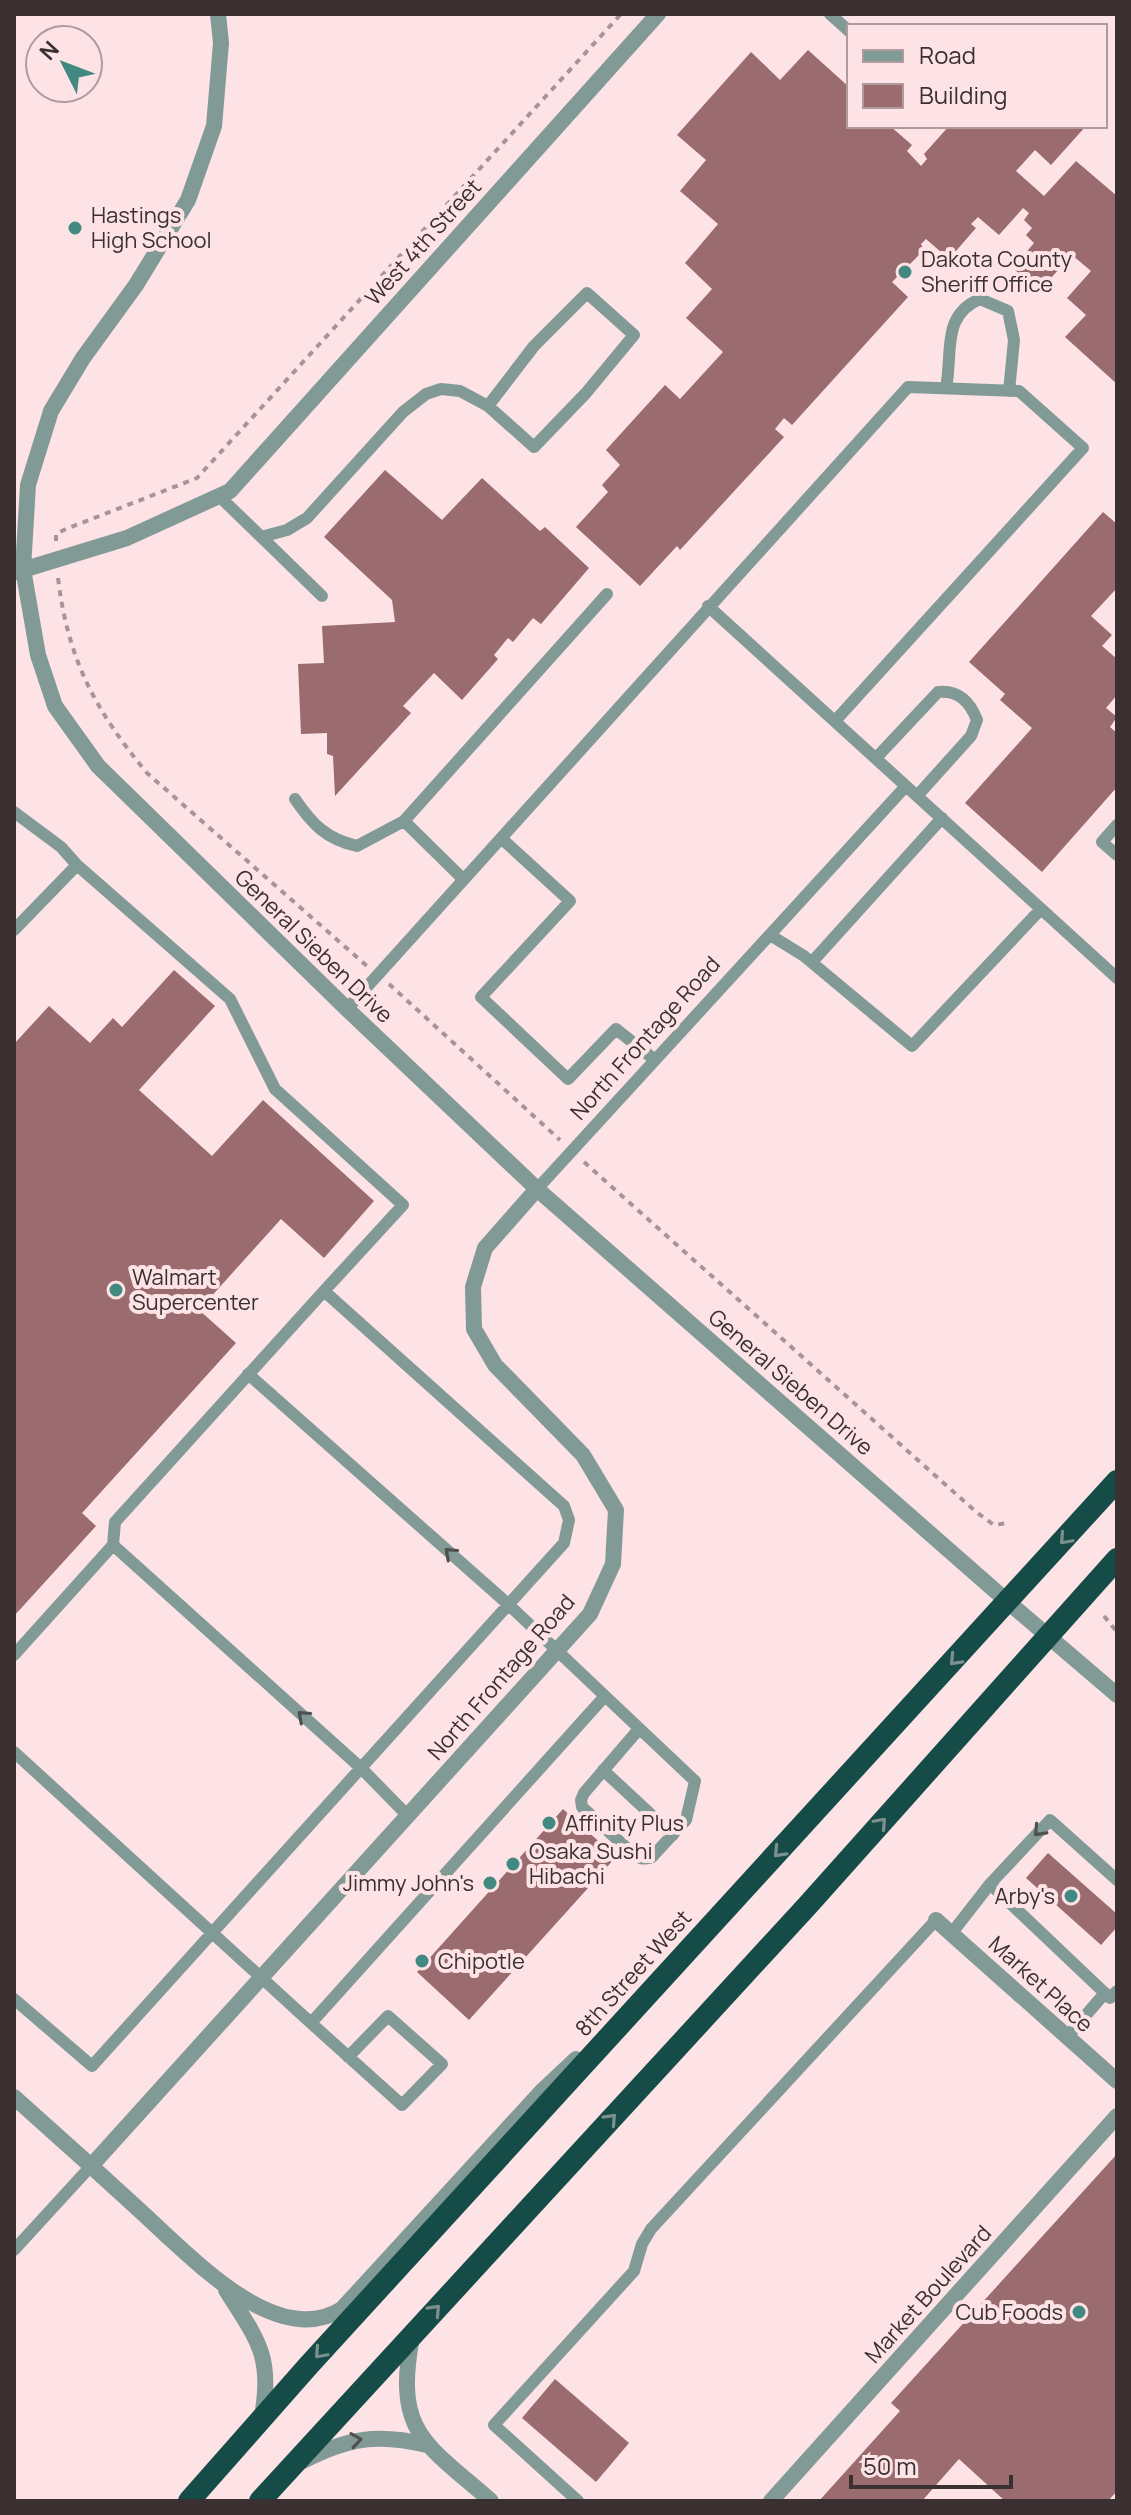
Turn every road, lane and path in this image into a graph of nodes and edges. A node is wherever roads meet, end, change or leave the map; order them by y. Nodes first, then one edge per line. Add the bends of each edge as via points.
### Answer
1 (218, 14) edge
2 (621, 14) edge
3 (658, 14) edge
4 (830, 14) edge
5 (847, 29) edge
6 (946, 388) junction
7 (1009, 391) junction
8 (488, 406) junction
9 (219, 496) junction
10 (66, 529) dead end
11 (261, 537) junction
12 (55, 560) junction
13 (18, 571) edge
14 (607, 594) dead end
15 (322, 596) dead end
16 (708, 606) junction
17 (835, 721) junction
18 (876, 758) junction
19 (906, 786) junction
20 (917, 796) junction
21 (295, 799) dead end
22 (14, 812) edge
23 (942, 818) junction
24 (404, 821) junction
25 (1117, 825) edge
26 (501, 838) junction
27 (1117, 855) edge
28 (77, 865) junction
29 (463, 879) junction
30 (1041, 909) junction
31 (14, 930) edge
32 (770, 935) junction
33 (812, 962) junction
34 (377, 975) junction
35 (1117, 978) edge
36 (347, 1009) junction
37 (655, 1060) junction
38 (572, 1151) junction
39 (537, 1189) junction
40 (324, 1291) junction
41 (248, 1374) junction
42 (1117, 1481) edge
43 (1008, 1523) dead end
44 (113, 1545) junction
45 (1117, 1559) edge
46 (1008, 1602) junction
47 (509, 1605) junction
48 (1104, 1616) dead end
49 (1117, 1632) edge
50 (1047, 1636) junction
51 (556, 1651) junction
52 (14, 1655) edge
53 (1117, 1695) edge
54 (605, 1696) junction
55 (639, 1729) junction
56 (14, 1752) edge
57 (361, 1768) junction
58 (603, 1770) junction
59 (408, 1816) junction
60 (673, 1835) junction
61 (1117, 1880) edge
62 (990, 1884) junction
63 (936, 1920) joint
64 (212, 1933) junction
65 (951, 1934) junction
66 (262, 1977) junction
67 (657, 1985) junction
68 (1111, 1992) edge
69 (14, 1999) edge
70 (311, 2023) junction
71 (1067, 2037) junction
72 (348, 2057) junction
73 (1117, 2081) edge
74 (14, 2097) edge
75 (1117, 2116) edge
76 (91, 2166) junction
77 (14, 2250) edge
78 (223, 2286) junction
79 (413, 2334) junction
80 (261, 2419) junction
81 (427, 2445) junction
82 (290, 2468) junction
83 (189, 2501) edge
84 (260, 2501) edge
85 (491, 2501) edge
86 (578, 2501) edge
87 (771, 2501) edge

1 - 13 street, General Sieben Drive via 221,43 214,126 188,200 51,411 28,485
2 - 10 path via 197,478
3 - 9 street, West 4th Street via 230,491
4 - 5 lane
6 - 7 lane
6 - 7 lane via 955,320 965,305 980,299 1008,311 1014,340
6 - 16 lane via 908,387
7 - 17 lane via 1019,391 1083,448
8 - 8 lane via 534,447 634,335 587,293 534,346
8 - 11 lane via 460,391 426,394 403,412 307,518
9 - 11 lane
9 - 12 street, West 4th Street via 127,538
11 - 15 lane
12 - 13 street, West 4th Street
12 - 34 path via 63,619 80,668 122,743 147,773
13 - 36 street, General Sieben Drive via 55,706 98,766
14 - 24 lane
16 - 17 lane
16 - 26 lane
17 - 18 lane
18 - 19 lane
18 - 20 lane via 938,692 947,691 972,706 977,720 971,736
19 - 20 lane
19 - 32 lane, North Frontage Road
20 - 23 lane
21 - 24 lane via 319,831 357,846
22 - 28 lane
23 - 30 lane
23 - 33 lane
24 - 29 lane
25 - 27 lane via 1102,842
26 - 29 lane
26 - 37 lane via 570,901 481,997 568,1079 616,1029
28 - 31 lane
28 - 40 lane via 230,999 275,1089 403,1205
29 - 34 lane
30 - 33 lane via 912,1046
30 - 35 lane
32 - 33 lane
32 - 37 lane, North Frontage Road
34 - 36 lane
34 - 38 path
36 - 39 street, General Sieben Drive
37 - 38 lane, North Frontage Road
38 - 39 lane, North Frontage Road
38 - 43 path via 975,1511 994,1525
39 - 46 street, General Sieben Drive
39 - 51 street, North Frontage Road via 485,1248 473,1287 474,1329 495,1365 583,1455 616,1510 613,1564 590,1614
40 - 41 lane
40 - 47 lane via 564,1506 569,1520 564,1543
41 - 44 lane via 115,1522
47 -> 41 lane
42 -> 46 highway, 8th Street West
44 - 52 lane
57 -> 44 lane
45 - 50 highway
46 - 50 street, General Sieben Drive
46 -> 67 highway, 8th Street West
47 - 51 lane
47 - 57 lane
48 - 49 path
50 - 53 street, General Sieben Drive
79 -> 50 highway
51 - 54 lane
51 - 59 street, North Frontage Road
54 - 55 lane
54 - 70 lane
55 - 58 lane
55 - 60 lane via 695,1781 686,1820
56 - 64 lane
57 - 59 lane
57 - 64 lane
58 - 60 lane
58 - 60 lane via 584,1793 582,1807 638,1858 652,1857
59 - 66 street, North Frontage Road
61 -> 62 lane via 1050,1820
62 - 65 lane
62 - 68 lane
63 - 65 street, Market Place
63 - 86 lane via 651,2229 634,2271 494,2425
64 - 66 lane
64 - 69 lane via 92,2066
65 - 71 street, Market Place
66 - 70 lane
66 - 76 street, North Frontage Road
67 - 78 street via 543,2090 342,2309 316,2318 278,2314
67 -> 80 highway, 8th Street West
68 - 71 lane
70 - 72 lane
71 - 73 street, Market Place
72 - 72 lane via 402,2105 442,2064 388,2016
74 - 76 street
75 - 87 street, Market Boulevard
76 - 77 lane
76 - 78 street
78 - 80 street via 261,2352 267,2387
79 - 81 street via 406,2395 409,2415
79 - 82 highway
80 - 83 highway, 8th Street West
82 -> 81 street via 356,2439
81 - 85 street
82 - 84 highway

